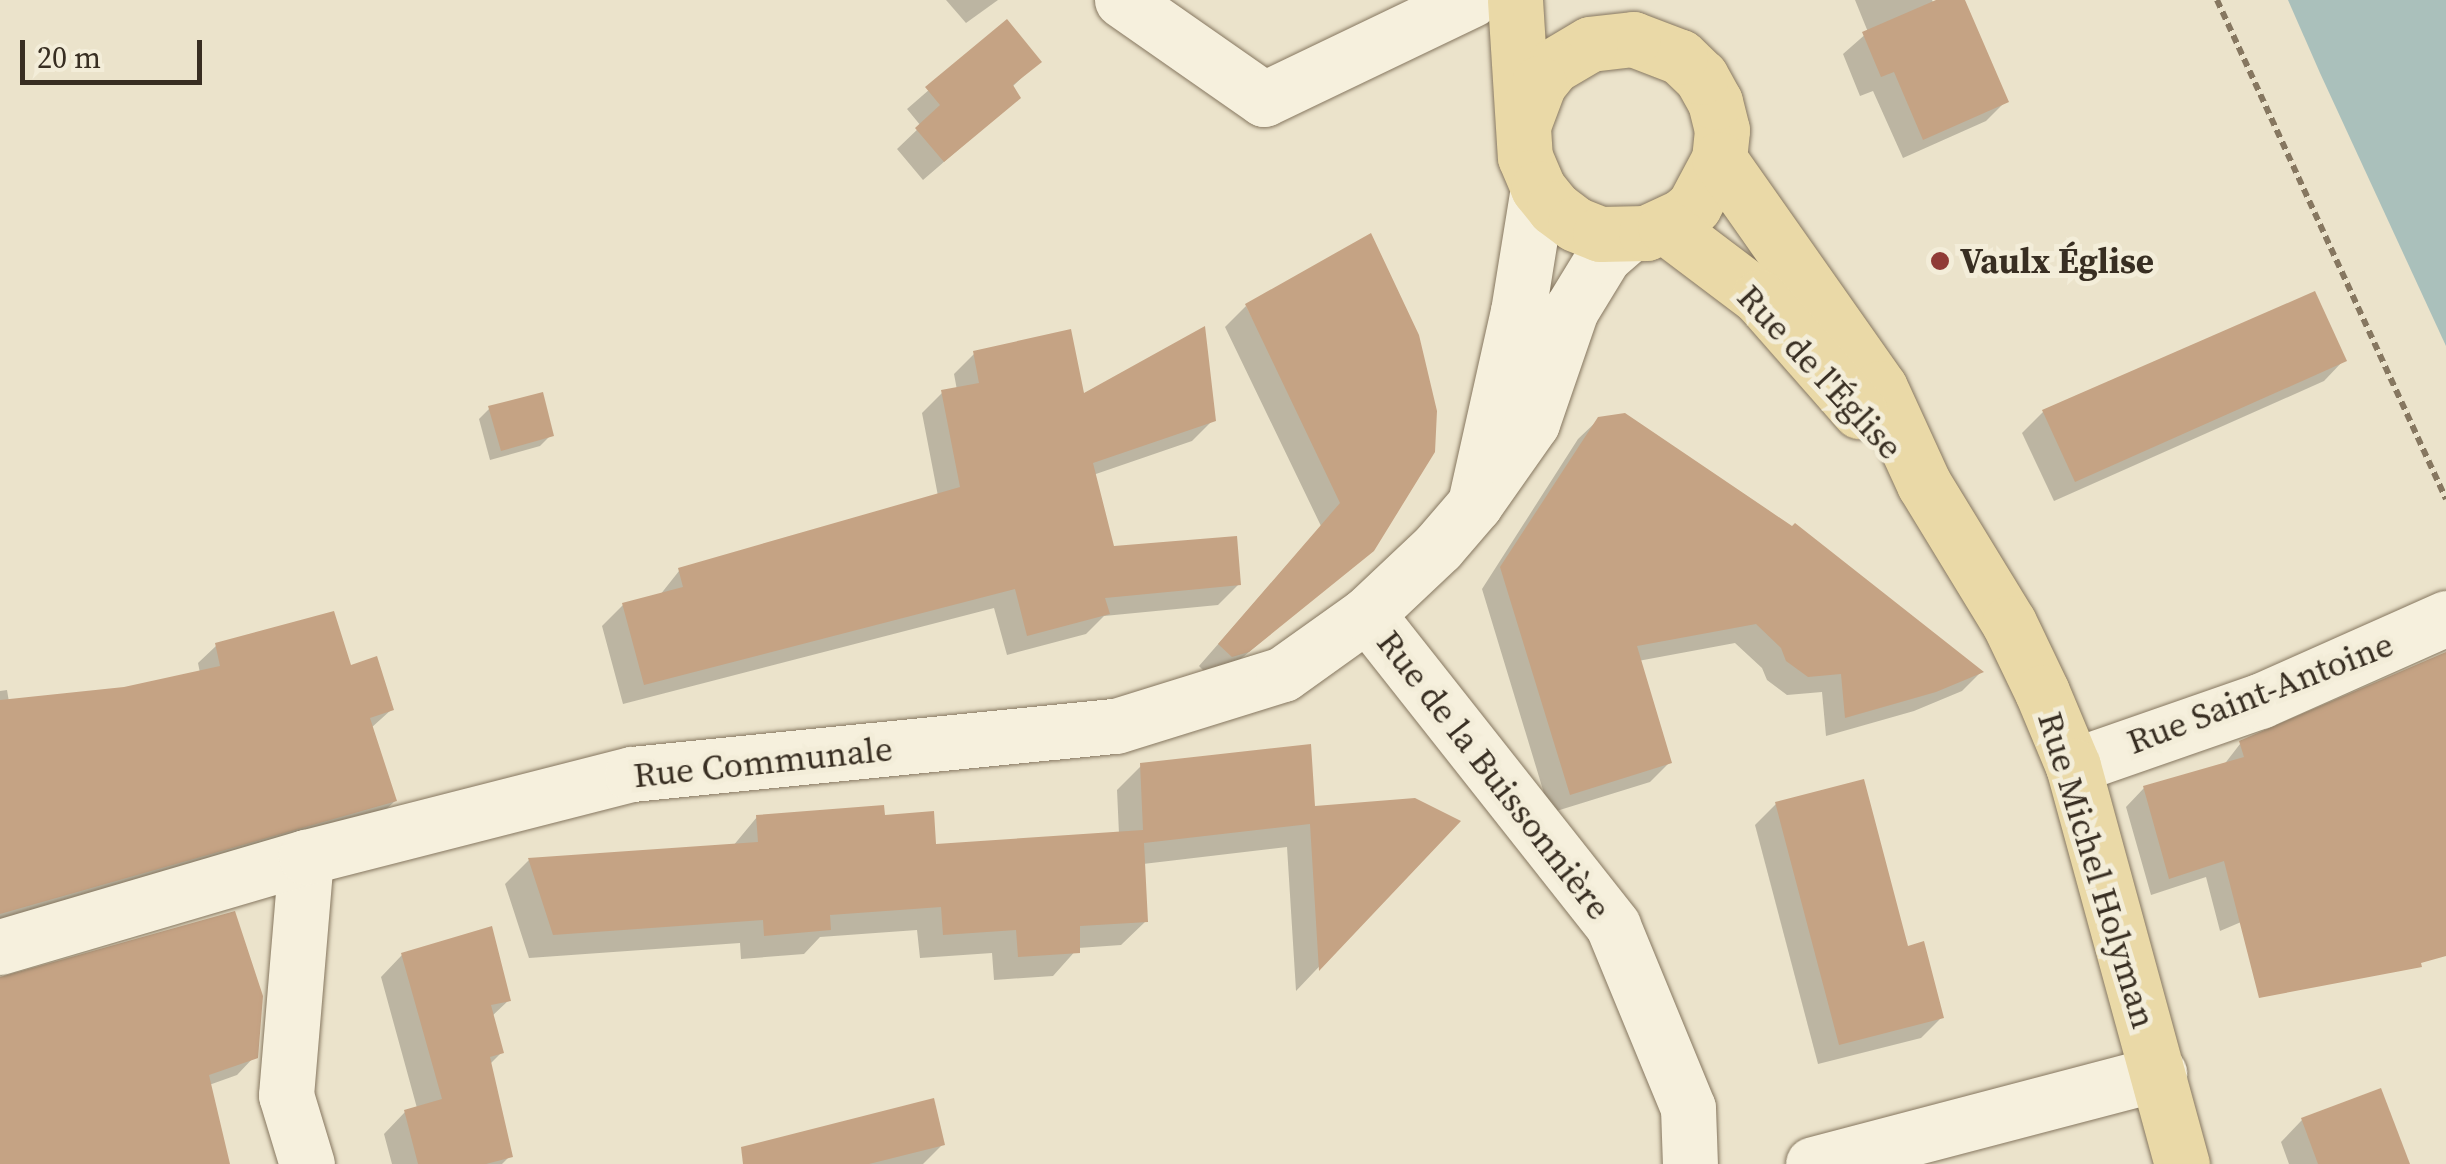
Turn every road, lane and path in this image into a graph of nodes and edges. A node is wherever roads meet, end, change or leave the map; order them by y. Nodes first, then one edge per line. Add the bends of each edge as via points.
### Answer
1 (1122, 0) edge
2 (1470, 0) edge
3 (1516, 0) edge
4 (2218, 0) edge
5 (1640, 22) edge
6 (1524, 123) junction
7 (1719, 159) junction
8 (1538, 188) junction
9 (1646, 232) junction
10 (1924, 484) junction
11 (2446, 499) edge
12 (1474, 504) junction
13 (1367, 614) junction
14 (2446, 618) edge
15 (2073, 766) junction
16 (306, 857) junction
17 (0, 947) edge
18 (2159, 1074) junction
19 (307, 1164) edge
20 (1690, 1164) edge
21 (1813, 1164) edge
22 (2182, 1164) edge

1 - 2 street via 1264,98
3 - 6 main road
4 - 11 path
5 - 6 main road via 1570,53 1540,83
5 - 7 main road via 1701,77 1722,130
6 - 8 main road via 1526,157
7 - 9 main road via 1694,206
7 - 10 main road via 1880,388
8 - 9 main road, Rue de l'Église via 1575,224 1600,234
8 - 12 street
9 - 10 main road, Rue de l'Église via 1759,297
9 - 12 street, Rue Communale via 1604,256 1571,310 1532,423
10 - 15 main road, Rue Michel Holyman via 2009,623
12 - 13 street, Rue Communale
13 - 16 street, Rue Communale via 1283,674 1116,726 632,774
13 - 20 street, Rue de la Buissonnière via 1613,926 1688,1108
14 - 15 street, Rue Saint-Antoine via 2260,701
15 - 18 main road, Rue Michel Holyman
16 - 17 street, Rue Communale
16 - 19 street via 286,1095
18 - 21 street
18 - 22 main road, Rue Michel Holyman

